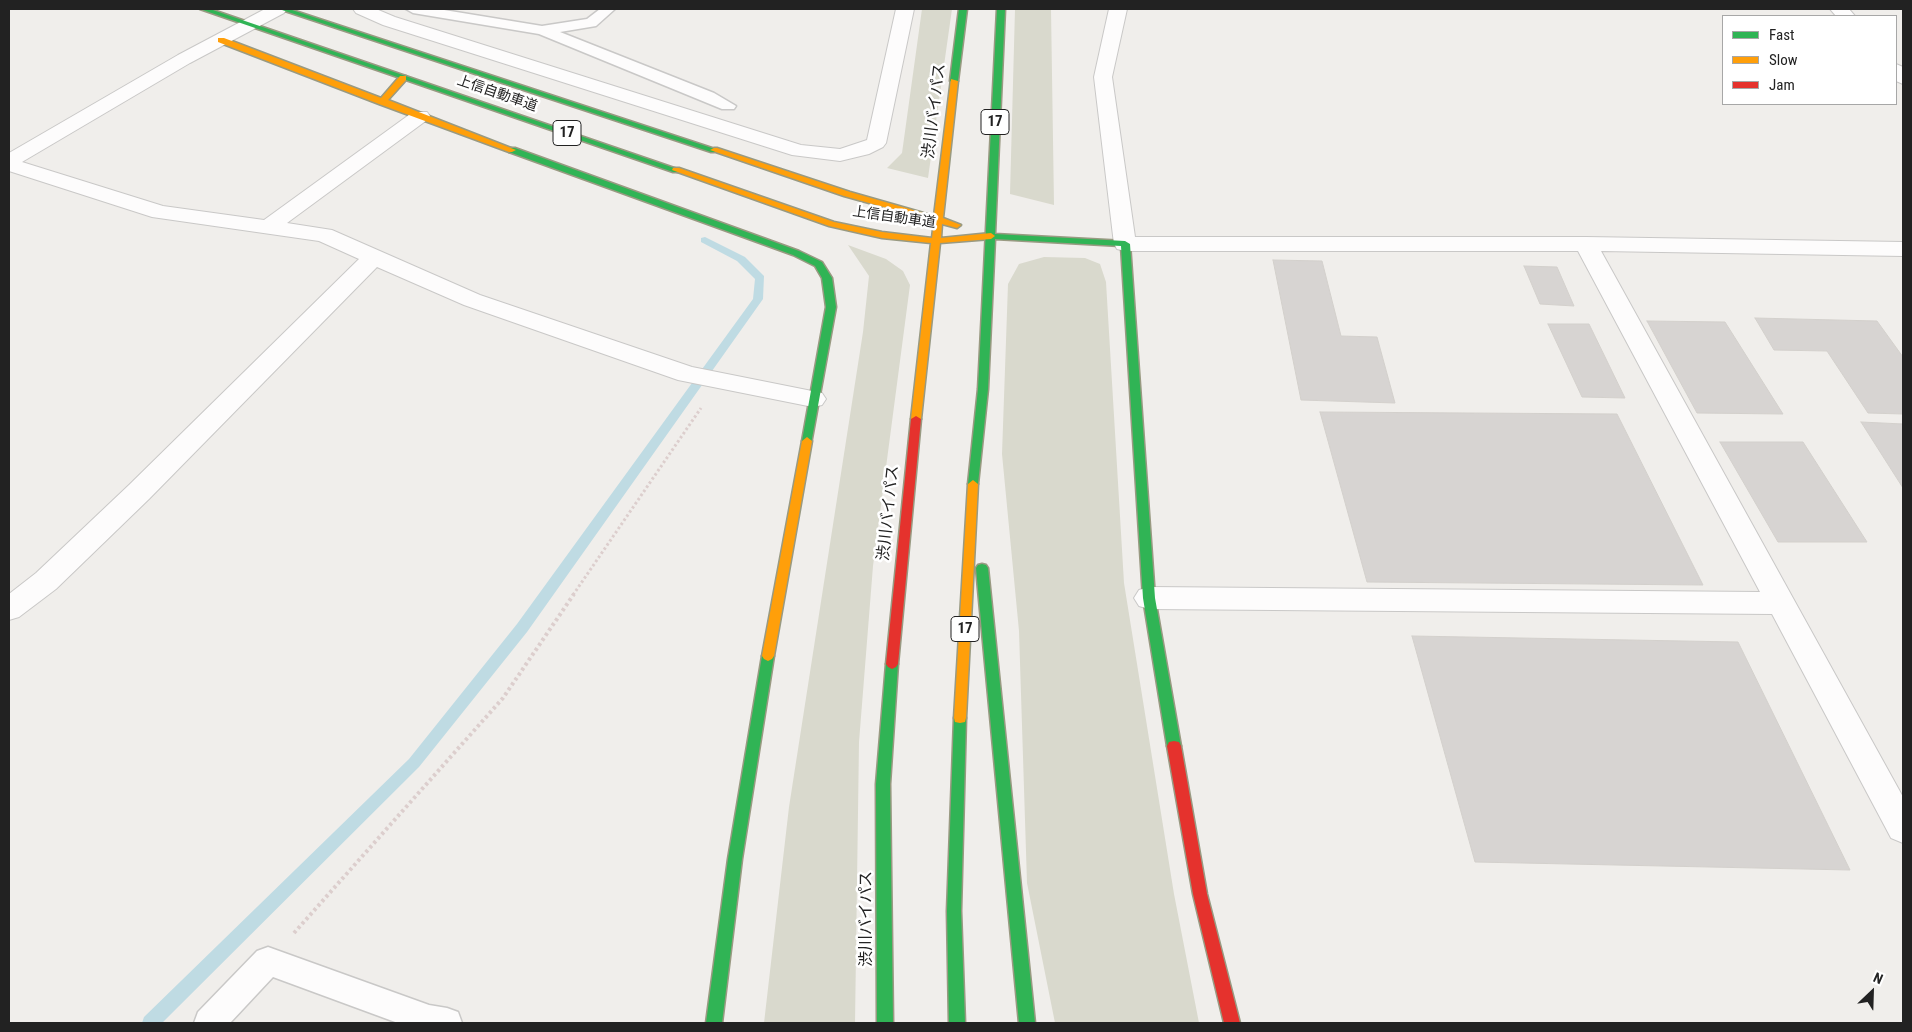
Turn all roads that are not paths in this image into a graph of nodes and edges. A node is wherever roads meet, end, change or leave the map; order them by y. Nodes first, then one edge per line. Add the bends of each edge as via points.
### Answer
1 (204, 9) edge
2 (278, 9) edge
3 (283, 9) edge
4 (362, 9) edge
5 (413, 9) edge
6 (608, 9) edge
7 (904, 9) edge
8 (963, 9) edge
9 (1001, 9) edge
10 (1118, 9) edge
11 (515, 14) dead end
12 (388, 21) junction
13 (501, 23) junction
14 (249, 25) junction
15 (542, 30) junction
16 (365, 36) junction
17 (221, 40) junction
18 (403, 78) junction
19 (382, 102) junction
20 (728, 106) dead end
21 (420, 116) junction
22 (9, 163) edge
23 (939, 218) junction
24 (268, 228) junction
25 (991, 236) junction
26 (935, 241) junction
27 (1125, 244) junction
28 (1586, 244) junction
29 (1903, 249) edge
30 (374, 257) junction
31 (813, 399) junction
32 (973, 476) junction
33 (1149, 598) junction
34 (1781, 603) junction
35 (9, 609) edge
36 (1903, 828) edge
37 (209, 1023) edge
38 (447, 1023) edge
39 (714, 1023) edge
40 (885, 1023) edge
41 (957, 1023) edge
42 (1027, 1023) edge
43 (1232, 1023) edge

1 - 14 main road, 上信自動車道 / 17
2 - 14 street
3 - 16 main road, 上信自動車道 / 17
4 - 12 street
5 - 13 lane
6 - 15 lane via 591,22
7 - 12 street via 876,143 840,155 799,151
8 - 23 main road, 渋川バイパス
9 - 25 main road, 17
10 - 27 street via 1103,77
11 - 13 lane
12 - 16 main road
13 - 15 lane
14 - 17 street
14 - 18 main road, 上信自動車道 / 17
15 - 20 lane
16 - 23 main road, 上信自動車道 / 17 via 847,194
17 - 19 main road
17 - 22 street
18 - 19 main road
18 - 26 main road, 上信自動車道 / 17 via 832,224
19 - 21 main road
21 - 24 street
21 - 31 main road via 819,264 827,278 831,307
22 - 24 street via 160,212
23 - 25 main road, 上信自動車道 / 17
23 - 26 main road, 渋川バイパス
24 - 30 street via 324,235
25 - 26 main road, 上信自動車道 / 17
25 - 27 main road
25 - 32 main road, 17 via 983,389
26 - 40 main road, 渋川バイパス via 897,594 883,784
27 - 28 street
27 - 33 main road
28 - 29 street
28 - 34 street
30 - 31 street via 472,300 687,374
30 - 35 street via 46,581
31 - 39 main road via 734,859
32 - 41 main road, 17 via 958,766 954,911
32 - 42 main road
33 - 34 street
33 - 43 main road via 1200,894
34 - 36 street
37 - 38 lane via 268,961 430,1020

